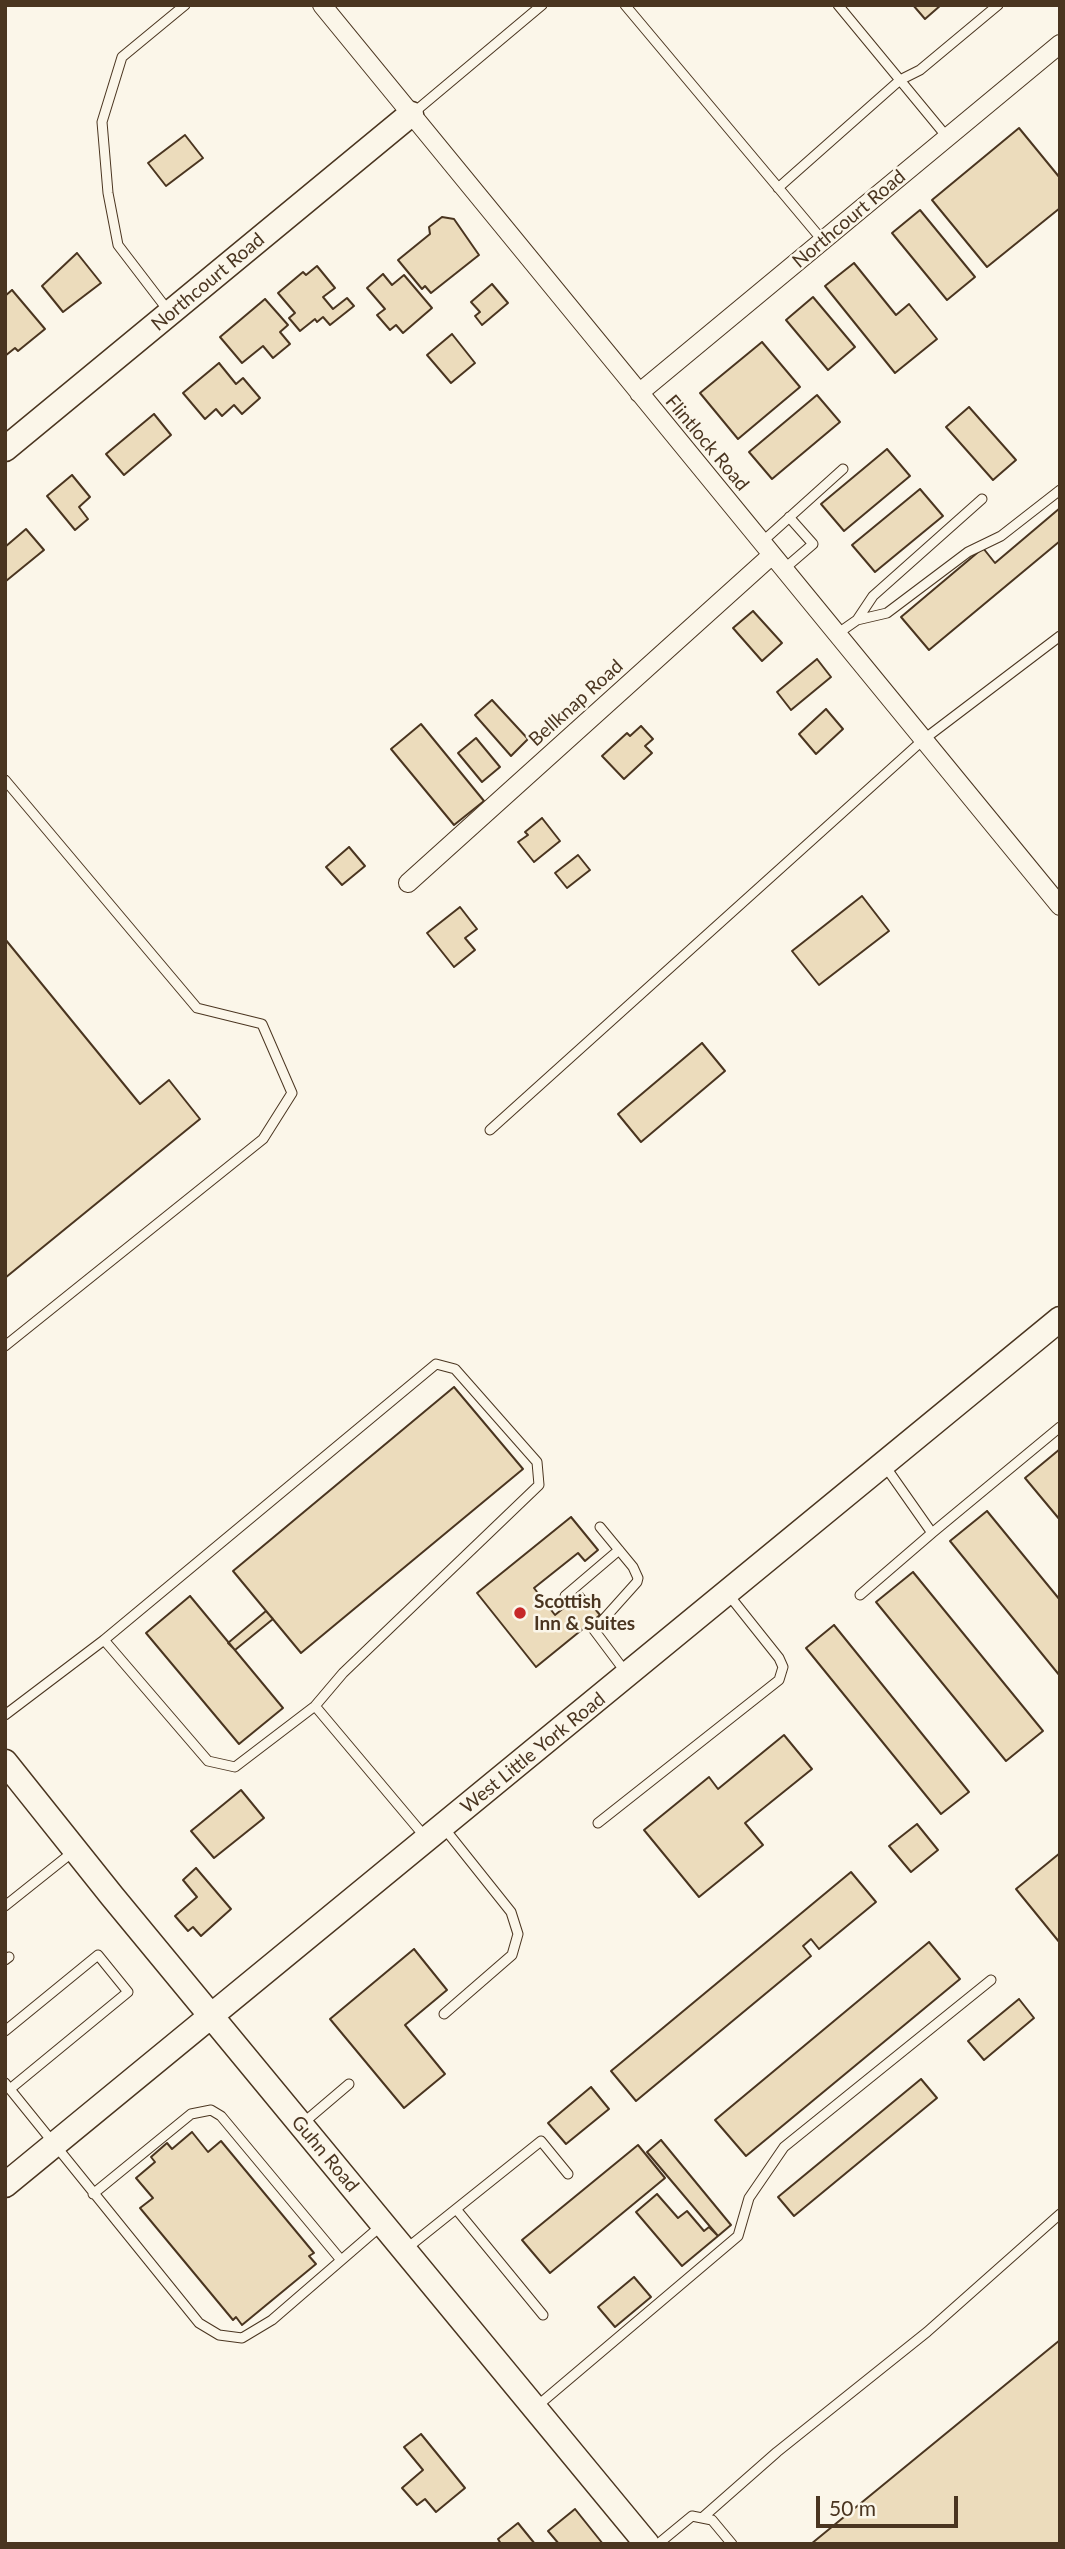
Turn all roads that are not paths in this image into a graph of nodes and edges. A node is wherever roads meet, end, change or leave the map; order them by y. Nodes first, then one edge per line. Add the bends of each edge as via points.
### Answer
1 (185, 5) edge
2 (321, 5) edge
3 (542, 5) edge
4 (625, 5) edge
5 (838, 5) edge
6 (998, 5) edge
7 (1060, 44) edge
8 (900, 80) junction
9 (411, 114) junction
10 (947, 137) junction
11 (778, 188) junction
12 (823, 240) junction
13 (170, 313) junction
14 (639, 393) junction
15 (5, 449) edge
16 (844, 469) dead end
17 (1060, 490) edge
18 (982, 499) dead end
19 (789, 517) junction
20 (767, 548) junction
21 (784, 569) junction
22 (857, 620) junction
23 (837, 634) junction
24 (1060, 636) edge
25 (923, 740) junction
26 (5, 780) edge
27 (408, 883) dead end
28 (1060, 906) edge
29 (489, 1130) dead end
30 (1060, 1319) edge
31 (5, 1346) edge
32 (1060, 1427) edge
33 (884, 1464) junction
34 (600, 1527) dead end
35 (932, 1533) junction
36 (619, 1550) junction
37 (728, 1594) junction
38 (860, 1595) dead end
39 (570, 1602) dead end
40 (104, 1640) junction
41 (628, 1676) junction
42 (315, 1706) junction
43 (5, 1714) edge
44 (5, 1762) edge
45 (598, 1823) dead end
46 (435, 1833) junction
47 (76, 1850) junction
48 (5, 1906) edge
49 (991, 1980) dead end
50 (444, 2014) dead end
51 (210, 2015) junction
52 (5, 2031) edge
53 (349, 2084) dead end
54 (8, 2086) edge
55 (300, 2125) junction
56 (54, 2145) junction
57 (568, 2174) dead end
58 (5, 2185) edge
59 (93, 2194) junction
60 (456, 2209) junction
61 (1060, 2214) edge
62 (383, 2224) junction
63 (405, 2250) junction
64 (341, 2260) junction
65 (543, 2315) dead end
66 (535, 2408) junction
67 (702, 2518) junction
68 (647, 2544) edge
69 (658, 2544) edge
70 (732, 2544) edge

1 - 13 lane via 122,57 102,122 118,245
2 - 9 street, Flintlock Road
3 - 9 lane
4 - 11 lane
5 - 8 lane
6 - 8 lane via 920,70
7 - 10 street, Northcourt Road
8 - 10 lane
8 - 11 lane
9 - 13 street, Northcourt Road
9 - 14 street, Flintlock Road
10 - 12 street, Northcourt Road
11 - 12 lane
12 - 14 street, Northcourt Road
13 - 15 street, Northcourt Road
14 - 20 street, Flintlock Road
16 - 19 lane
17 - 22 lane via 887,613
18 - 22 lane via 878,591
19 - 20 lane
19 - 21 lane via 813,544
20 - 21 street, Flintlock Road
20 - 27 street, Bellknap Road
21 - 23 street, Flintlock Road
22 - 23 lane
23 - 25 street, Flintlock Road
24 - 25 lane
25 - 28 street, Flintlock Road
25 - 29 lane
26 - 31 lane via 197,1008 262,1024 292,1093 263,1139
30 - 33 street, West Little York Road
32 - 35 lane
33 - 35 lane
33 - 37 street, West Little York Road
34 - 36 lane
35 - 38 lane
36 - 39 lane via 565,1596
36 - 41 lane via 633,1567 637,1583 591,1628
37 - 41 street, West Little York Road
37 - 45 lane via 779,1658 783,1667 779,1680
40 - 42 lane via 208,1761 235,1767
40 - 42 lane via 436,1364 455,1369 537,1462 539,1485 343,1673
40 - 43 lane
41 - 46 street, West Little York Road
42 - 46 lane
44 - 47 street, Guhn Road
46 - 50 lane via 511,1912 518,1934 512,1955
46 - 51 street, West Little York Road
47 - 48 lane
47 - 51 street, Guhn Road
49 - 66 lane via 784,2147 749,2198 738,2236
51 - 55 street, Guhn Road
51 - 56 street, West Little York Road
52 - 54 lane via 98,1955 128,1992
53 - 55 lane
54 - 56 lane
55 - 62 street, Guhn Road
56 - 58 street, West Little York Road
56 - 59 lane
57 - 60 lane via 541,2141
59 - 64 lane via 198,2323 219,2335 242,2338 272,2320
59 - 64 lane via 191,2113 211,2110 221,2116
60 - 63 lane
60 - 65 lane
61 - 67 lane via 927,2332
62 - 63 street, Guhn Road
62 - 64 lane
63 - 66 street, Guhn Road
66 - 68 street, Guhn Road
67 - 69 lane via 692,2516
67 - 70 lane via 712,2520

